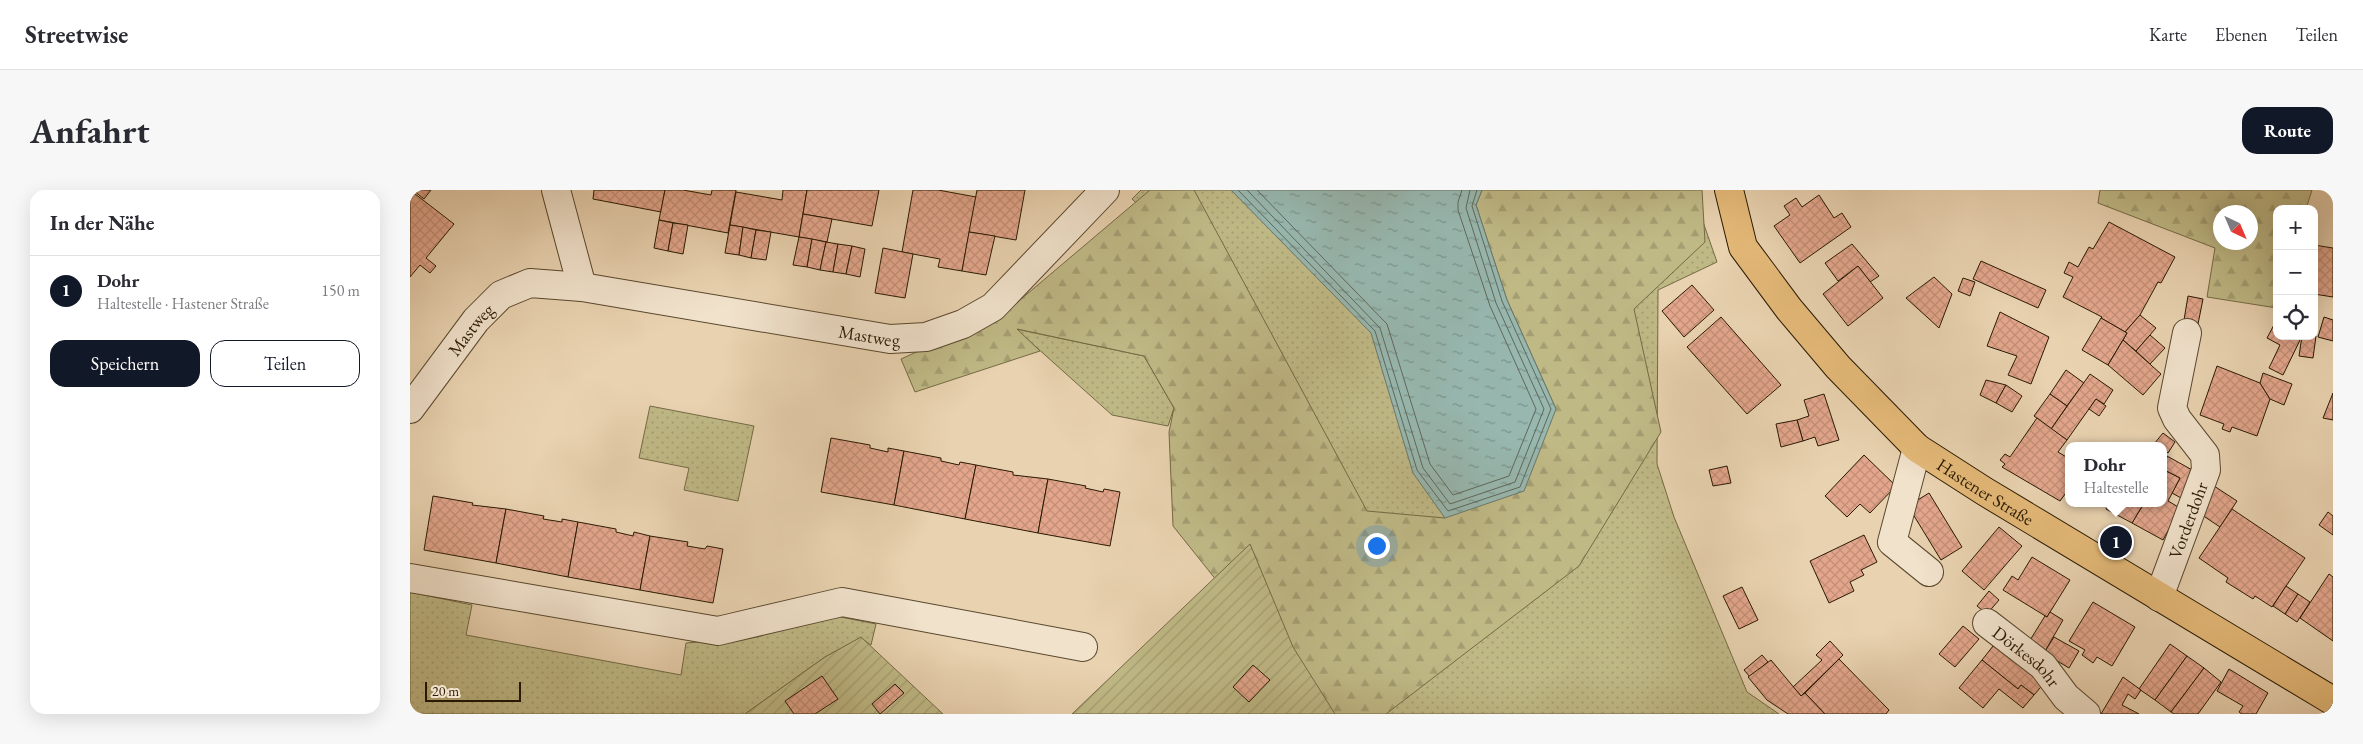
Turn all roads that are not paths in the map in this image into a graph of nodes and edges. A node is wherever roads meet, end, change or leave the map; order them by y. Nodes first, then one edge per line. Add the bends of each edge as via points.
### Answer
1 (556, 190) edge
2 (1105, 190) edge
3 (1729, 190) edge
4 (582, 287) junction
5 (2187, 333) dead end
6 (410, 409) edge
7 (1917, 448) junction
8 (1929, 572) dead end
9 (410, 578) edge
10 (2159, 597) junction
11 (1987, 623) dead end
12 (1084, 647) dead end
13 (2333, 701) edge
14 (2086, 714) edge

1 - 4 street
2 - 4 street, Mastweg via 993,307 926,338 890,339
3 - 7 main road, Hastener Straße via 1743,247 1838,367
4 - 6 street, Mastweg via 530,284 501,295 476,320
5 - 10 street, Vorderdohr via 2172,408 2205,454 2206,470
7 - 8 street via 1892,542
7 - 10 main road, Hastener Straße
9 - 12 street via 718,631 842,602
10 - 13 main road, Hastener Straße
11 - 14 street, Dörkesdohr via 2043,666 2066,697

